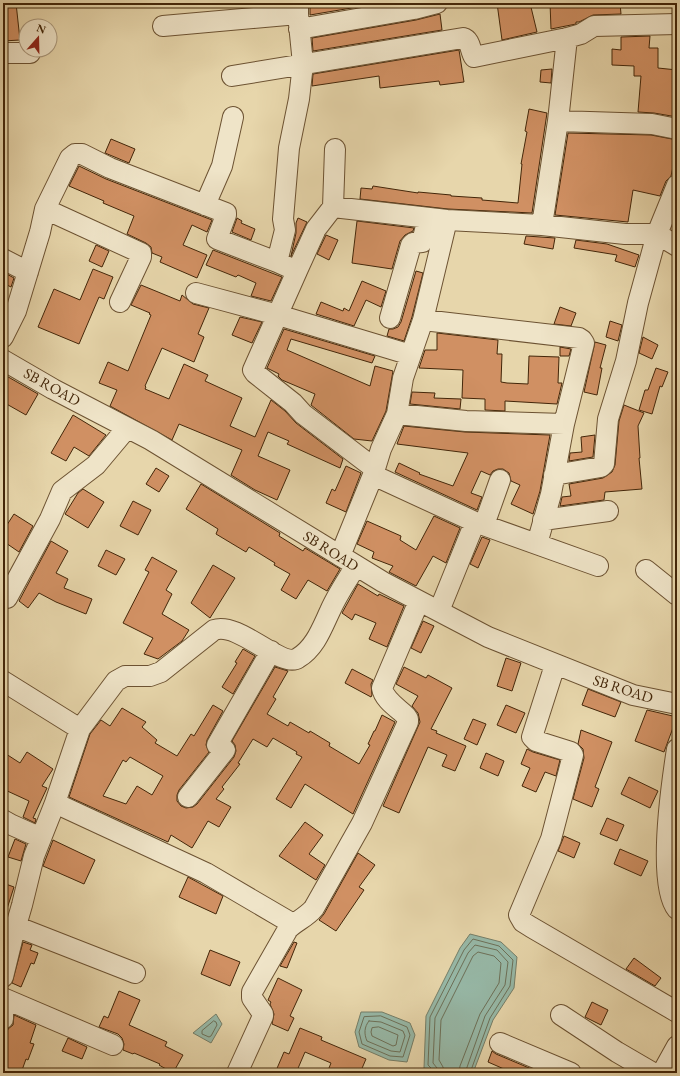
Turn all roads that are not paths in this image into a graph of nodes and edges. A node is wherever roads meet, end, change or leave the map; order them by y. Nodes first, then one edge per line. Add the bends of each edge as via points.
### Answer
1 (437, 3) edge
2 (299, 15) edge
3 (677, 24) edge
4 (163, 26) dead end
5 (567, 38) junction
6 (3, 53) edge
7 (18, 53) edge
8 (303, 64) junction
9 (232, 76) dead end
10 (233, 117) dead end
11 (558, 122) junction
12 (677, 129) edge
13 (335, 149) dead end
14 (677, 185) edge
15 (205, 205) junction
16 (333, 207) junction
17 (45, 209) junction
18 (428, 218) junction
19 (447, 220) junction
20 (542, 225) junction
21 (657, 234) junction
22 (677, 246) edge
23 (3, 259) edge
24 (277, 262) junction
25 (297, 271) junction
26 (28, 272) junction
27 (196, 293) dead end
28 (120, 302) dead end
29 (278, 315) junction
30 (390, 318) dead end
31 (423, 320) junction
32 (3, 337) edge
33 (411, 355) junction
34 (3, 360) edge
35 (397, 414) junction
36 (564, 424) junction
37 (127, 428) junction
38 (373, 472) junction
39 (554, 475) junction
40 (500, 480) dead end
41 (608, 511) dead end
42 (543, 520) junction
43 (480, 523) junction
44 (536, 544) junction
45 (348, 561) junction
46 (598, 566) dead end
47 (646, 570) dead end
48 (677, 595) edge
49 (7, 598) dead end
50 (419, 601) junction
51 (439, 611) junction
52 (271, 652) junction
53 (555, 664) junction
54 (3, 681) edge
55 (677, 704) edge
56 (80, 729) junction
57 (677, 749) edge
58 (188, 797) dead end
59 (55, 803) junction
60 (3, 820) edge
61 (41, 838) junction
62 (677, 909) edge
63 (293, 924) junction
64 (15, 926) junction
65 (135, 973) dead end
66 (3, 977) edge
67 (3, 998) edge
68 (677, 1012) edge
69 (3, 1014) edge
70 (561, 1015) dead end
71 (3, 1019) edge
72 (500, 1043) dead end
73 (113, 1045) dead end
74 (677, 1046) edge
75 (237, 1073) edge
76 (571, 1073) edge
77 (653, 1073) edge
78 (662, 1073) edge

1 - 2 street via 414,9
2 - 4 street
2 - 8 street
3 - 5 street via 594,26 582,34
5 - 8 street via 474,57 468,41 463,38
5 - 11 street
6 - 7 street
8 - 9 street
8 - 24 street via 289,148 283,218 285,230
10 - 15 street via 222,166
11 - 12 street via 652,124
11 - 20 street
13 - 16 street
14 - 21 street
15 - 17 street via 110,168 82,154 75,154 70,158
15 - 24 street via 226,215 217,239
16 - 18 street
16 - 25 street via 316,229
17 - 26 street
17 - 28 street via 141,253
18 - 19 street
18 - 30 street via 422,242 411,245
19 - 20 street
19 - 31 street
20 - 21 street via 624,234
21 - 22 street
21 - 39 street via 638,303 626,361 608,419 604,464
23 - 26 street
24 - 25 street
25 - 29 street
26 - 32 street via 16,311
27 - 29 street
29 - 33 street
29 - 38 street via 254,366 255,373
31 - 33 street
31 - 36 street via 582,340 583,348
33 - 35 street via 402,383
34 - 37 street, SB ROAD
35 - 36 street via 466,421
35 - 38 street
36 - 39 street
37 - 45 street, SB ROAD via 151,440
37 - 49 street via 96,465 62,491 50,519
38 - 43 street
38 - 45 street
39 - 42 street
40 - 43 street
41 - 42 street
42 - 44 street
43 - 44 street
43 - 51 street
44 - 46 street
45 - 50 street, SB ROAD
45 - 52 street via 324,626 309,648 290,661
47 - 48 street
50 - 51 street, SB ROAD
50 - 63 street via 382,688 386,698 406,716 408,722 362,823 318,902 310,913
51 - 53 street, SB ROAD via 488,637
52 - 56 street via 253,641 218,628 160,672 150,676 125,676 116,681
52 - 58 street via 217,745 225,750
53 - 55 street, SB ROAD via 633,695
53 - 68 street via 532,736 536,741 571,752 573,756 551,838 519,915 531,927
54 - 56 street
56 - 59 street
57 - 62 street via 671,794 666,874 668,890
59 - 61 street
59 - 63 street via 206,874
60 - 61 street
61 - 64 street
63 - 75 street via 252,992 252,998 263,1016
64 - 65 street
64 - 66 street
67 - 73 street
69 - 71 street
70 - 77 street
72 - 76 street
74 - 78 street

